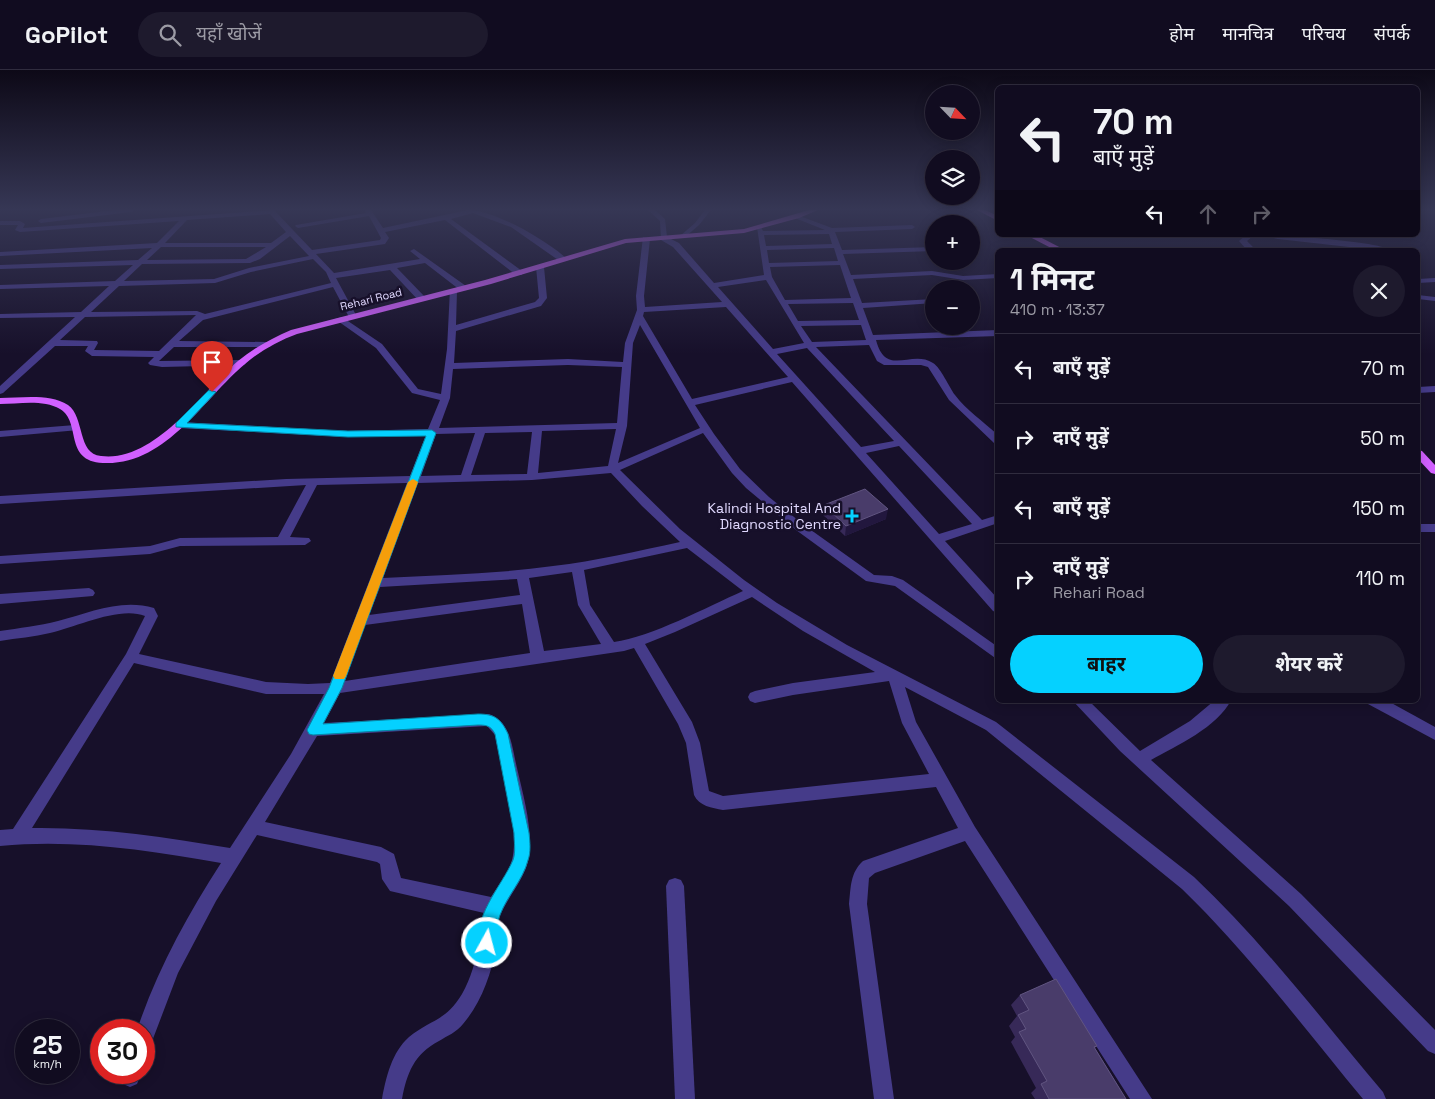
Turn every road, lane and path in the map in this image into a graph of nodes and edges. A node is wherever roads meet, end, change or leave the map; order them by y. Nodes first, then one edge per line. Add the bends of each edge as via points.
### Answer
1 (147, 258) edge
2 (254, 258) edge
3 (292, 258) edge
4 (314, 258) edge
5 (423, 258) edge
6 (499, 258) edge
7 (561, 258) edge
8 (570, 258) edge
9 (644, 258) edge
10 (687, 258) edge
11 (765, 258) edge
12 (841, 258) edge
13 (426, 260) junction
14 (564, 260) junction
15 (143, 262) junction
16 (842, 263) junction
17 (766, 266) junction
18 (0, 267) edge
19 (540, 267) junction
20 (392, 268) junction
21 (519, 273) junction
22 (994, 276) edge
23 (768, 277) junction
24 (847, 277) junction
25 (334, 280) junction
26 (1435, 280) edge
27 (1420, 281) edge
28 (119, 283) junction
29 (712, 286) junction
30 (0, 287) edge
31 (463, 288) junction
32 (453, 291) junction
33 (1420, 297) edge
34 (422, 298) junction
35 (1435, 299) edge
36 (925, 301) edge
37 (784, 302) junction
38 (858, 303) junction
39 (728, 304) junction
40 (85, 313) junction
41 (640, 314) junction
42 (352, 315) junction
43 (0, 316) edge
44 (200, 318) junction
45 (339, 319) junction
46 (864, 322) junction
47 (795, 324) junction
48 (452, 329) junction
49 (995, 333) edge
50 (872, 340) junction
51 (53, 343) junction
52 (173, 344) junction
53 (267, 344) junction
54 (809, 345) junction
55 (771, 352) junction
56 (161, 354) junction
57 (241, 363) junction
58 (627, 365) junction
59 (449, 366) junction
60 (794, 379) junction
61 (1435, 389) edge
62 (1420, 390) edge
63 (0, 391) edge
64 (445, 398) junction
65 (0, 401) edge
66 (689, 403) junction
67 (179, 425) junction
68 (622, 426) junction
69 (75, 428) junction
70 (537, 429) junction
71 (704, 429) junction
72 (481, 431) junction
73 (432, 433) junction
74 (0, 434) edge
75 (995, 438) edge
76 (902, 442) junction
77 (859, 451) junction
78 (1420, 455) edge
79 (614, 469) junction
80 (1435, 471) edge
81 (532, 477) junction
82 (465, 478) junction
83 (414, 479) junction
84 (313, 482) junction
85 (0, 500) edge
86 (995, 520) edge
87 (980, 525) junction
88 (1420, 528) edge
89 (1435, 528) edge
90 (938, 539) junction
91 (282, 541) junction
92 (305, 541) dead end
93 (687, 544) junction
94 (0, 560) edge
95 (578, 567) junction
96 (522, 573) junction
97 (375, 583) junction
98 (752, 592) junction
99 (89, 593) dead end
100 (527, 599) junction
101 (0, 600) edge
102 (995, 605) edge
103 (360, 620) junction
104 (0, 636) edge
105 (637, 642) junction
106 (610, 647) junction
107 (995, 653) edge
108 (131, 657) junction
109 (538, 657) junction
110 (894, 675) junction
111 (335, 688) junction
112 (754, 697) dead end
113 (1082, 703) edge
114 (1222, 703) edge
115 (1378, 703) edge
116 (313, 730) junction
117 (1435, 734) edge
118 (1140, 759) junction
119 (940, 780) junction
120 (253, 827) junction
121 (969, 832) junction
122 (18, 836) junction
123 (0, 838) edge
124 (234, 857) junction
125 (676, 886) dead end
126 (495, 907) junction
127 (150, 1019) edge
128 (1435, 1044) edge
129 (392, 1099) edge
130 (685, 1099) edge
131 (884, 1099) edge
132 (1142, 1099) edge
133 (1376, 1099) edge

1 - 15 street
2 - 15 street via 247,261
3 - 28 street via 215,281
4 - 25 street
5 - 13 street
6 - 21 street
7 - 14 street
8 - 14 main road, Rehari Road
9 - 41 street
10 - 29 street
11 - 17 street
12 - 16 street
13 - 20 street
13 - 31 street
14 - 19 main road, Rehari Road
15 - 18 street
15 - 28 street
16 - 17 street
16 - 24 street
17 - 23 street
19 - 21 main road, Rehari Road
19 - 48 street via 543,298 538,304
20 - 25 street
20 - 34 street
21 - 31 main road, Rehari Road
22 - 24 street via 956,277 932,273
23 - 29 street
23 - 37 street
24 - 38 street
25 - 42 street
25 - 44 street
26 - 27 street
28 - 30 street
28 - 40 street
29 - 39 street
31 - 32 main road, Rehari Road
32 - 34 main road, Rehari Road
32 - 48 street
33 - 35 street
34 - 42 main road, Rehari Road
36 - 38 street
37 - 38 street
37 - 47 street
38 - 46 street
39 - 41 street
39 - 55 street
40 - 43 street
40 - 44 street via 190,312 201,314
40 - 51 street
41 - 58 street via 629,343
41 - 66 street
42 - 45 main road, Rehari Road
44 - 52 street
45 - 53 main road, Rehari Road
45 - 64 street via 379,346 410,388
46 - 47 street
46 - 50 street
47 - 54 street
48 - 59 street
49 - 50 street
50 - 54 street
50 - 75 street via 883,362 931,365 955,402
51 - 56 street via 94,343 92,353
51 - 63 street
52 - 53 street
52 - 56 street
53 - 57 main road, Rehari Road
54 - 55 street
54 - 76 street
55 - 60 street
56 - 57 street via 153,363
57 - 67 main road, Rehari Road
58 - 59 street via 560,362
58 - 68 street
59 - 64 street
60 - 66 street
60 - 77 street
61 - 62 street
64 - 73 street
65 - 69 main road, Rehari Road via 52,402 71,412
66 - 71 street
67 - 69 main road, Rehari Road via 130,455 101,460 84,452
67 - 73 street via 348,434
68 - 70 street
68 - 79 street
69 - 74 street
70 - 72 street
70 - 81 street
71 - 79 street
71 - 107 street via 737,472 782,512 870,578 899,583
72 - 73 street
72 - 82 street
73 - 83 street
76 - 77 street
76 - 87 street
77 - 90 street
78 - 80 main road
79 - 81 street
79 - 93 street via 645,505
81 - 82 street
82 - 83 street
83 - 84 street
83 - 97 street
84 - 85 street
84 - 91 street
86 - 87 street
87 - 90 street
88 - 89 street
90 - 102 street
91 - 92 street
91 - 94 street via 180,542 150,550
93 - 95 street
93 - 98 street
95 - 96 street
95 - 106 street via 584,605
96 - 97 street
96 - 100 street
97 - 103 street
98 - 105 street
98 - 110 street via 834,643
99 - 101 street
100 - 103 street
100 - 109 street
103 - 111 street
104 - 108 street via 46,629 106,611 149,611 152,616 150,622
105 - 106 street
105 - 119 street via 685,722 693,743 702,795 710,800 723,803
106 - 109 street
108 - 111 street via 266,688
108 - 122 street
109 - 111 street
110 - 112 street
110 - 119 street via 909,723
110 - 133 street via 991,726 1188,883 1242,941
111 - 116 street
113 - 118 street
114 - 118 street via 1199,723
115 - 117 street
116 - 120 street
116 - 126 street via 478,720 496,724 522,833 522,849 520,861
118 - 128 street via 1326,929
119 - 121 street
120 - 124 street
120 - 126 street via 381,855 388,860 391,879 396,885
121 - 131 street via 868,867 861,874 858,904
121 - 132 street
122 - 123 street
122 - 124 street via 90,835
124 - 127 street via 171,965
125 - 130 street
126 - 129 street via 483,965 467,1004 454,1020 413,1046 396,1077

